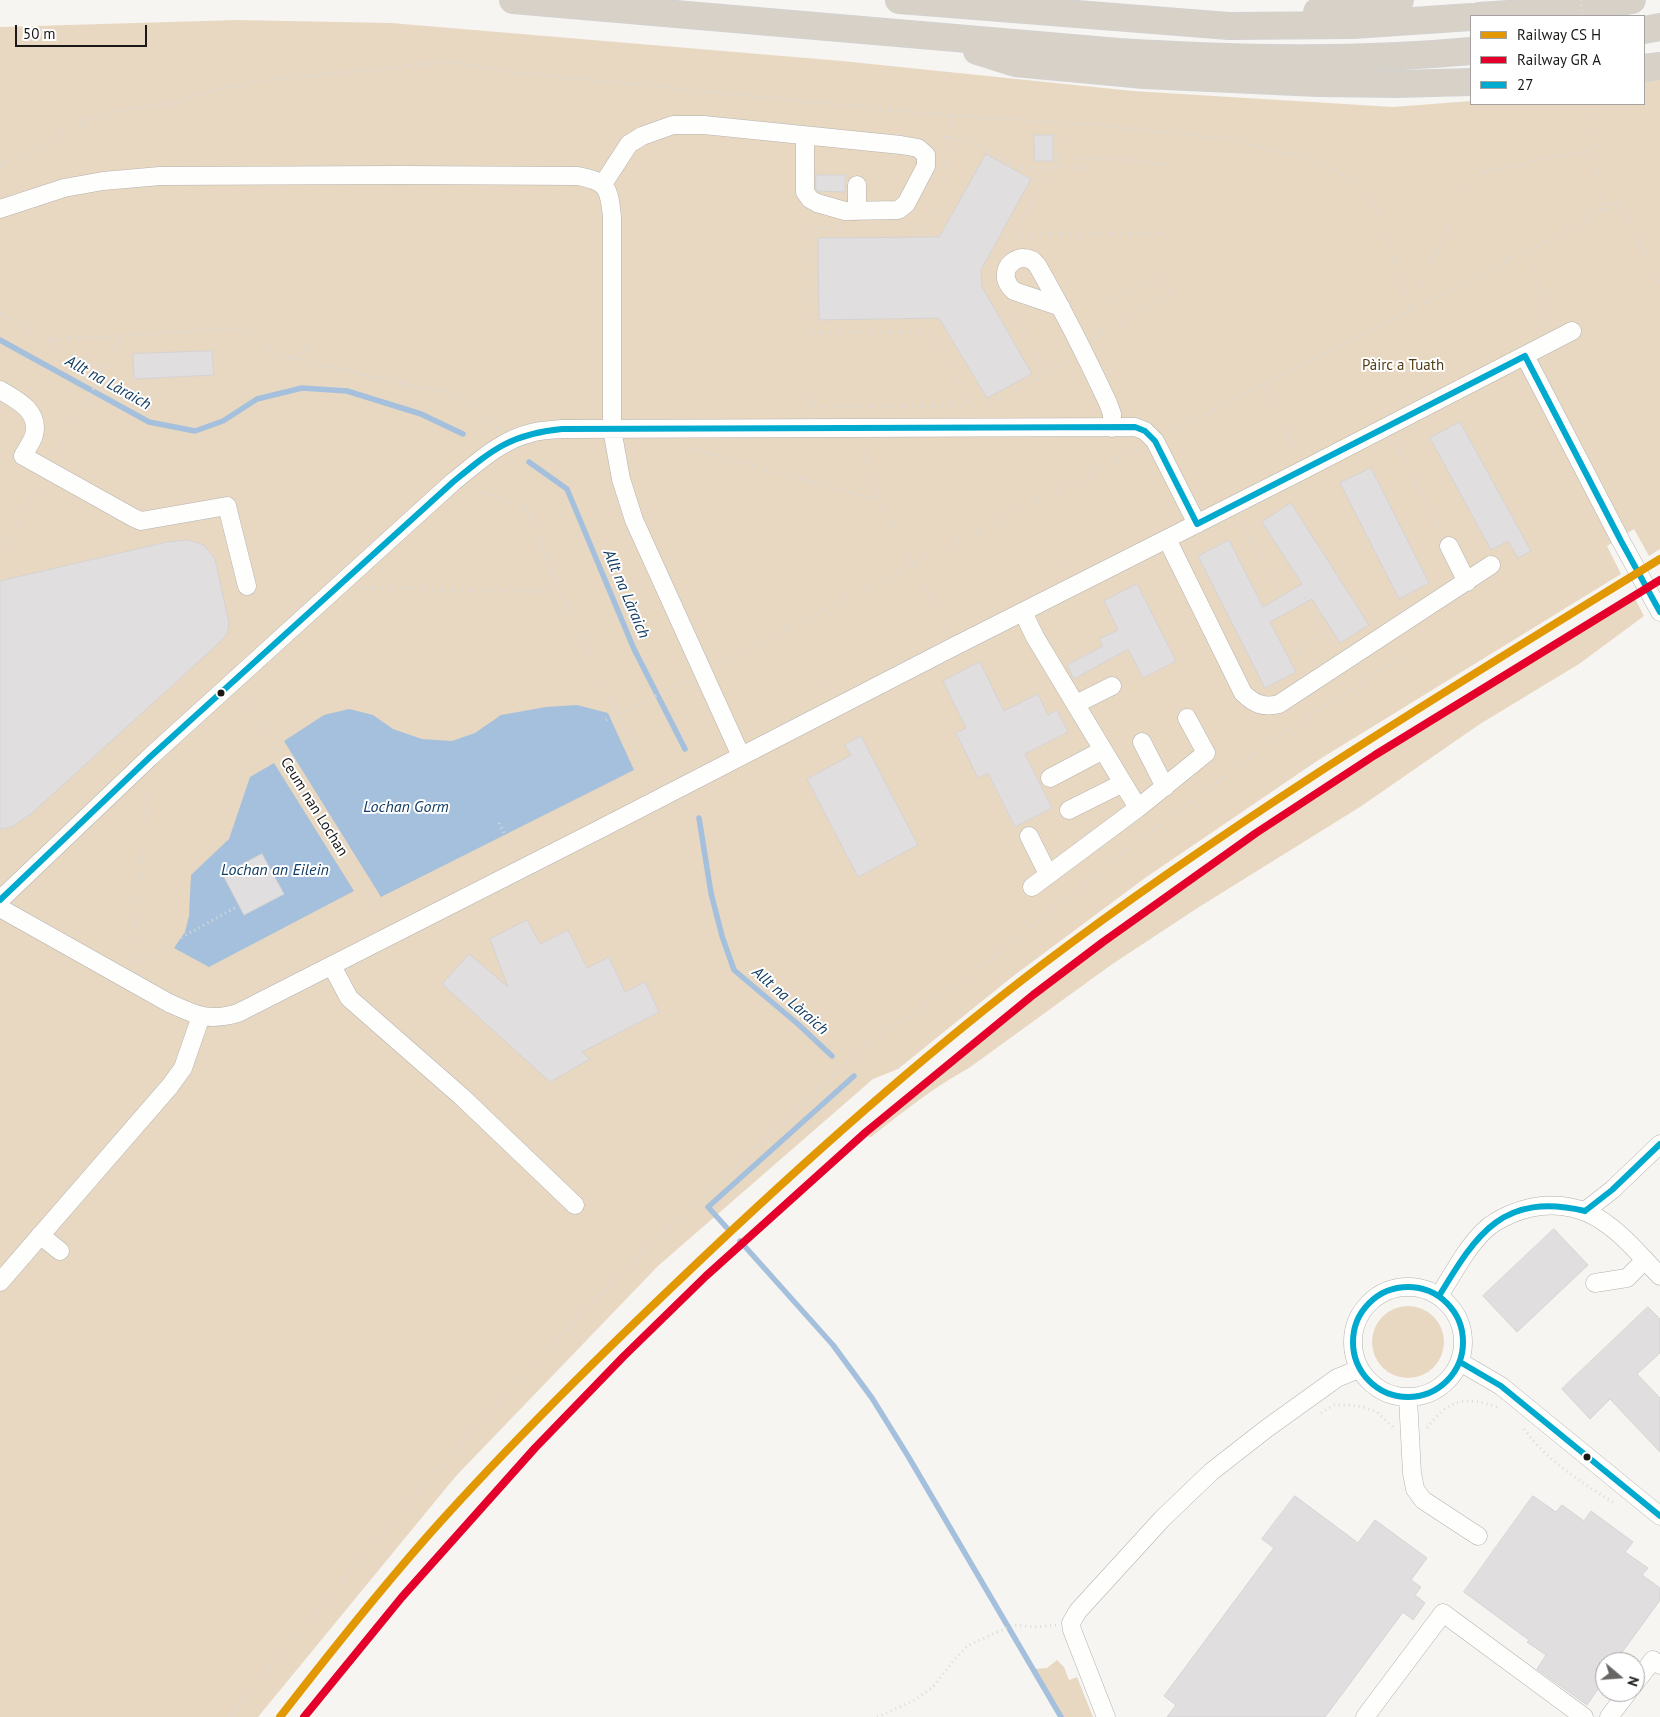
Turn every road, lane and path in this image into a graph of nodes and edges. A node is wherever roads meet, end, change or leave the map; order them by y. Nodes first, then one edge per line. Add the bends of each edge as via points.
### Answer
1 (513, 0) edge
2 (899, 0) edge
3 (1400, 0) edge
4 (1581, 0) edge
5 (1632, 0) edge
6 (1494, 15) edge
7 (1582, 15) edge
8 (1470, 17) edge
9 (1229, 26) junction
10 (1660, 27) edge
11 (1645, 30) edge
12 (924, 35) junction
13 (1470, 51) edge
14 (1660, 66) edge
15 (1645, 68) edge
16 (1470, 82) edge
17 (1591, 105) edge
18 (1061, 123) dead end
19 (806, 135) junction
20 (939, 137) dead end
21 (1595, 149) junction
22 (1165, 165) dead end
23 (1059, 168) junction
24 (603, 184) junction
25 (857, 185) dead end
26 (0, 209) edge
27 (1602, 210) junction
28 (857, 211) junction
29 (809, 228) dead end
30 (1167, 233) dead end
31 (1015, 234) dead end
32 (1536, 246) junction
33 (1040, 270) junction
34 (1660, 282) edge
35 (1022, 294) junction
36 (1061, 306) junction
37 (1410, 309) junction
38 (1098, 310) dead end
39 (0, 313) edge
40 (1572, 331) dead end
41 (810, 333) junction
42 (124, 336) junction
43 (48, 340) junction
44 (310, 346) dead end
45 (1084, 353) junction
46 (1531, 353) junction
47 (291, 358) junction
48 (103, 371) junction
49 (1262, 385) junction
50 (0, 390) edge
51 (1448, 396) junction
52 (86, 403) dead end
53 (972, 406) junction
54 (1388, 427) junction
55 (863, 428) junction
56 (1112, 428) junction
57 (612, 429) junction
58 (512, 439) junction
59 (1155, 441) junction
60 (682, 446) dead end
61 (1305, 469) junction
62 (453, 482) junction
63 (879, 500) junction
64 (1232, 506) junction
65 (1197, 524) junction
66 (1167, 539) junction
67 (1449, 546) joint
68 (911, 565) junction
69 (1492, 565) dead end
70 (1466, 582) junction
71 (247, 586) dead end
72 (336, 588) junction
73 (561, 592) junction
74 (1282, 596) dead end
75 (1305, 598) dead end
76 (1658, 609) edge
77 (1023, 612) junction
78 (1326, 633) junction
79 (955, 646) junction
80 (1296, 652) dead end
81 (1404, 655) dead end
82 (1344, 661) junction
83 (696, 674) junction
84 (233, 680) junction
85 (1112, 686) dead end
86 (1076, 704) junction
87 (618, 715) junction
88 (1187, 718) dead end
89 (606, 720) dead end
90 (1142, 742) dead end
91 (1103, 750) junction
92 (742, 756) junction
93 (150, 757) junction
94 (1050, 778) dead end
95 (1123, 783) junction
96 (1165, 787) junction
97 (657, 800) junction
98 (1138, 808) junction
99 (1069, 810) dead end
100 (499, 822) dead end
101 (1029, 836) dead end
102 (522, 868) junction
103 (1048, 874) junction
104 (1032, 887) dead end
105 (0, 900) edge
106 (238, 906) dead end
107 (0, 908) edge
108 (394, 934) junction
109 (132, 962) junction
110 (332, 966) junction
111 (131, 981) junction
112 (201, 1016) junction
113 (1660, 1144) edge
114 (575, 1205) dead end
115 (1585, 1211) junction
116 (40, 1235) junction
117 (60, 1251) dead end
118 (1645, 1260) junction
119 (1660, 1276) edge
120 (0, 1282) edge
121 (1595, 1283) dead end
122 (1439, 1296) junction
123 (1460, 1362) junction
124 (1359, 1369) junction
125 (1408, 1398) junction
126 (1506, 1411) dead end
127 (1318, 1414) dead end
128 (1519, 1422) dead end
129 (1410, 1432) junction
130 (1620, 1507) dead end
131 (1660, 1516) edge
132 (1478, 1536) dead end
133 (1072, 1623) junction
134 (1658, 1658) edge
135 (1645, 1672) edge
136 (1620, 1702) edge
137 (229, 1717) edge
138 (877, 1717) edge
139 (1106, 1717) edge
140 (1365, 1717) edge
141 (1584, 1717) edge
142 (1609, 1717) edge

1 - 12 highway
2 - 9 highway
3 - 9 highway
4 - 7 path, bridge
5 - 6 highway via 1581,9
8 - 9 highway via 1353,25
10 - 11 highway
12 - 13 highway via 1203,57 1380,57
12 - 16 highway via 1015,63 1135,74 1318,83
14 - 15 highway
17 - 21 path
18 - 23 path
19 - 24 street via 673,125 629,144
19 - 28 street via 805,192 817,203
19 - 28 street via 918,148 926,155 926,166 906,204 898,210
20 - 23 path via 969,142 1019,168
21 - 27 path
21 - 37 path via 1483,172 1474,177
22 - 23 path via 1082,158 1082,168
24 - 26 street via 578,176 160,176 64,188
24 - 57 street via 610,199 612,217
25 - 28 street
27 - 32 path
27 - 34 path via 1619,201
29 - 41 path
30 - 31 path
32 - 37 path
32 - 46 path via 1534,280 1548,309
33 - 35 street via 1042,276 1038,286
33 - 35 street via 1027,258 1015,260 1008,266 1007,282 1014,291
33 - 36 street
35 - 36 street
36 - 45 street
37 - 49 path
37 - 51 path
38 - 45 path via 1160,276 1170,297 1095,336 1095,348
39 - 43 path
40 - 46 street
41 - 53 path via 930,332
41 - 53 path via 812,407
42 - 43 path
42 - 47 path via 240,328 250,331 278,354
42 - 48 path
43 - 48 path
44 - 47 path
45 - 53 path via 976,413
45 - 56 street via 1108,403
46 - 51 street
46 - 76 street via 1621,541
47 - 58 path via 454,394 479,410
48 - 52 path
49 - 59 path
49 - 61 path
50 - 71 street via 28,408 34,418 34,436 23,456 134,518 141,521 227,506
51 - 54 street
54 - 61 street
54 - 67 path
55 - 56 street
55 - 57 street
55 - 63 path via 869,479
56 - 59 street via 1135,427
57 - 58 street via 562,429 532,432
57 - 83 street via 621,479 634,520
58 - 62 street
59 - 65 street
59 - 68 path
60 - 63 path
61 - 64 street
62 - 72 street
62 - 73 path via 525,508
63 - 68 path
64 - 65 street
64 - 74 path
65 - 66 street
66 - 77 street
66 - 82 street via 1244,694 1252,702 1270,706 1279,704
67 - 70 street
68 - 79 path
68 - 83 path
69 - 70 street
70 - 82 street
72 - 73 path
72 - 84 street
73 - 87 path
75 - 78 path
77 - 79 street
77 - 86 street
78 - 80 path
78 - 82 path
79 - 92 street
81 - 137 path via 1287,730 1117,858 992,958 906,1020 878,1035 839,1070 598,1296 437,1470
83 - 87 path
83 - 92 street
84 - 93 street
84 - 108 path, Ceum nan Lochan
85 - 86 street
86 - 91 street
87 - 89 path
87 - 97 path
88 - 96 street via 1206,753
90 - 96 street
91 - 94 street
91 - 95 street
92 - 97 street
93 - 105 street
93 - 109 path
95 - 98 street
95 - 99 street
96 - 98 street
97 - 102 street
98 - 103 street
100 - 102 path
101 - 103 street
102 - 108 street
103 - 104 street
106 - 109 path
107 - 111 street
108 - 110 street
109 - 111 path
110 - 112 street via 238,1013 222,1018
110 - 114 street via 350,998 360,1008 462,1097
111 - 112 street via 169,1003
112 - 116 street via 183,1068
113 - 115 street
115 - 118 street via 1618,1232
115 - 122 street via 1545,1206 1521,1210 1500,1219 1474,1242
116 - 117 street
116 - 120 street
118 - 119 street
118 - 121 street via 1627,1278
122 - 123 street via 1450,1306 1463,1332
122 - 124 street via 1411,1286 1381,1293 1369,1302 1358,1317 1353,1334 1353,1352
123 - 125 street via 1454,1374 1434,1392
123 - 131 street via 1501,1386
124 - 125 street via 1371,1384 1389,1395
124 - 133 street via 1337,1378 1211,1472 1162,1519 1078,1611
125 - 129 street
126 - 129 path via 1486,1403 1450,1404 1426,1429
127 - 129 path via 1334,1406 1362,1407 1377,1412 1397,1430
128 - 130 path via 1532,1440 1565,1471
129 - 132 street via 1415,1489 1424,1500
133 - 138 path via 1035,1627 1013,1625 998,1631 968,1646 933,1687 915,1700
133 - 139 street
134 - 135 street
136 - 142 street
140 - 141 street via 1443,1613

